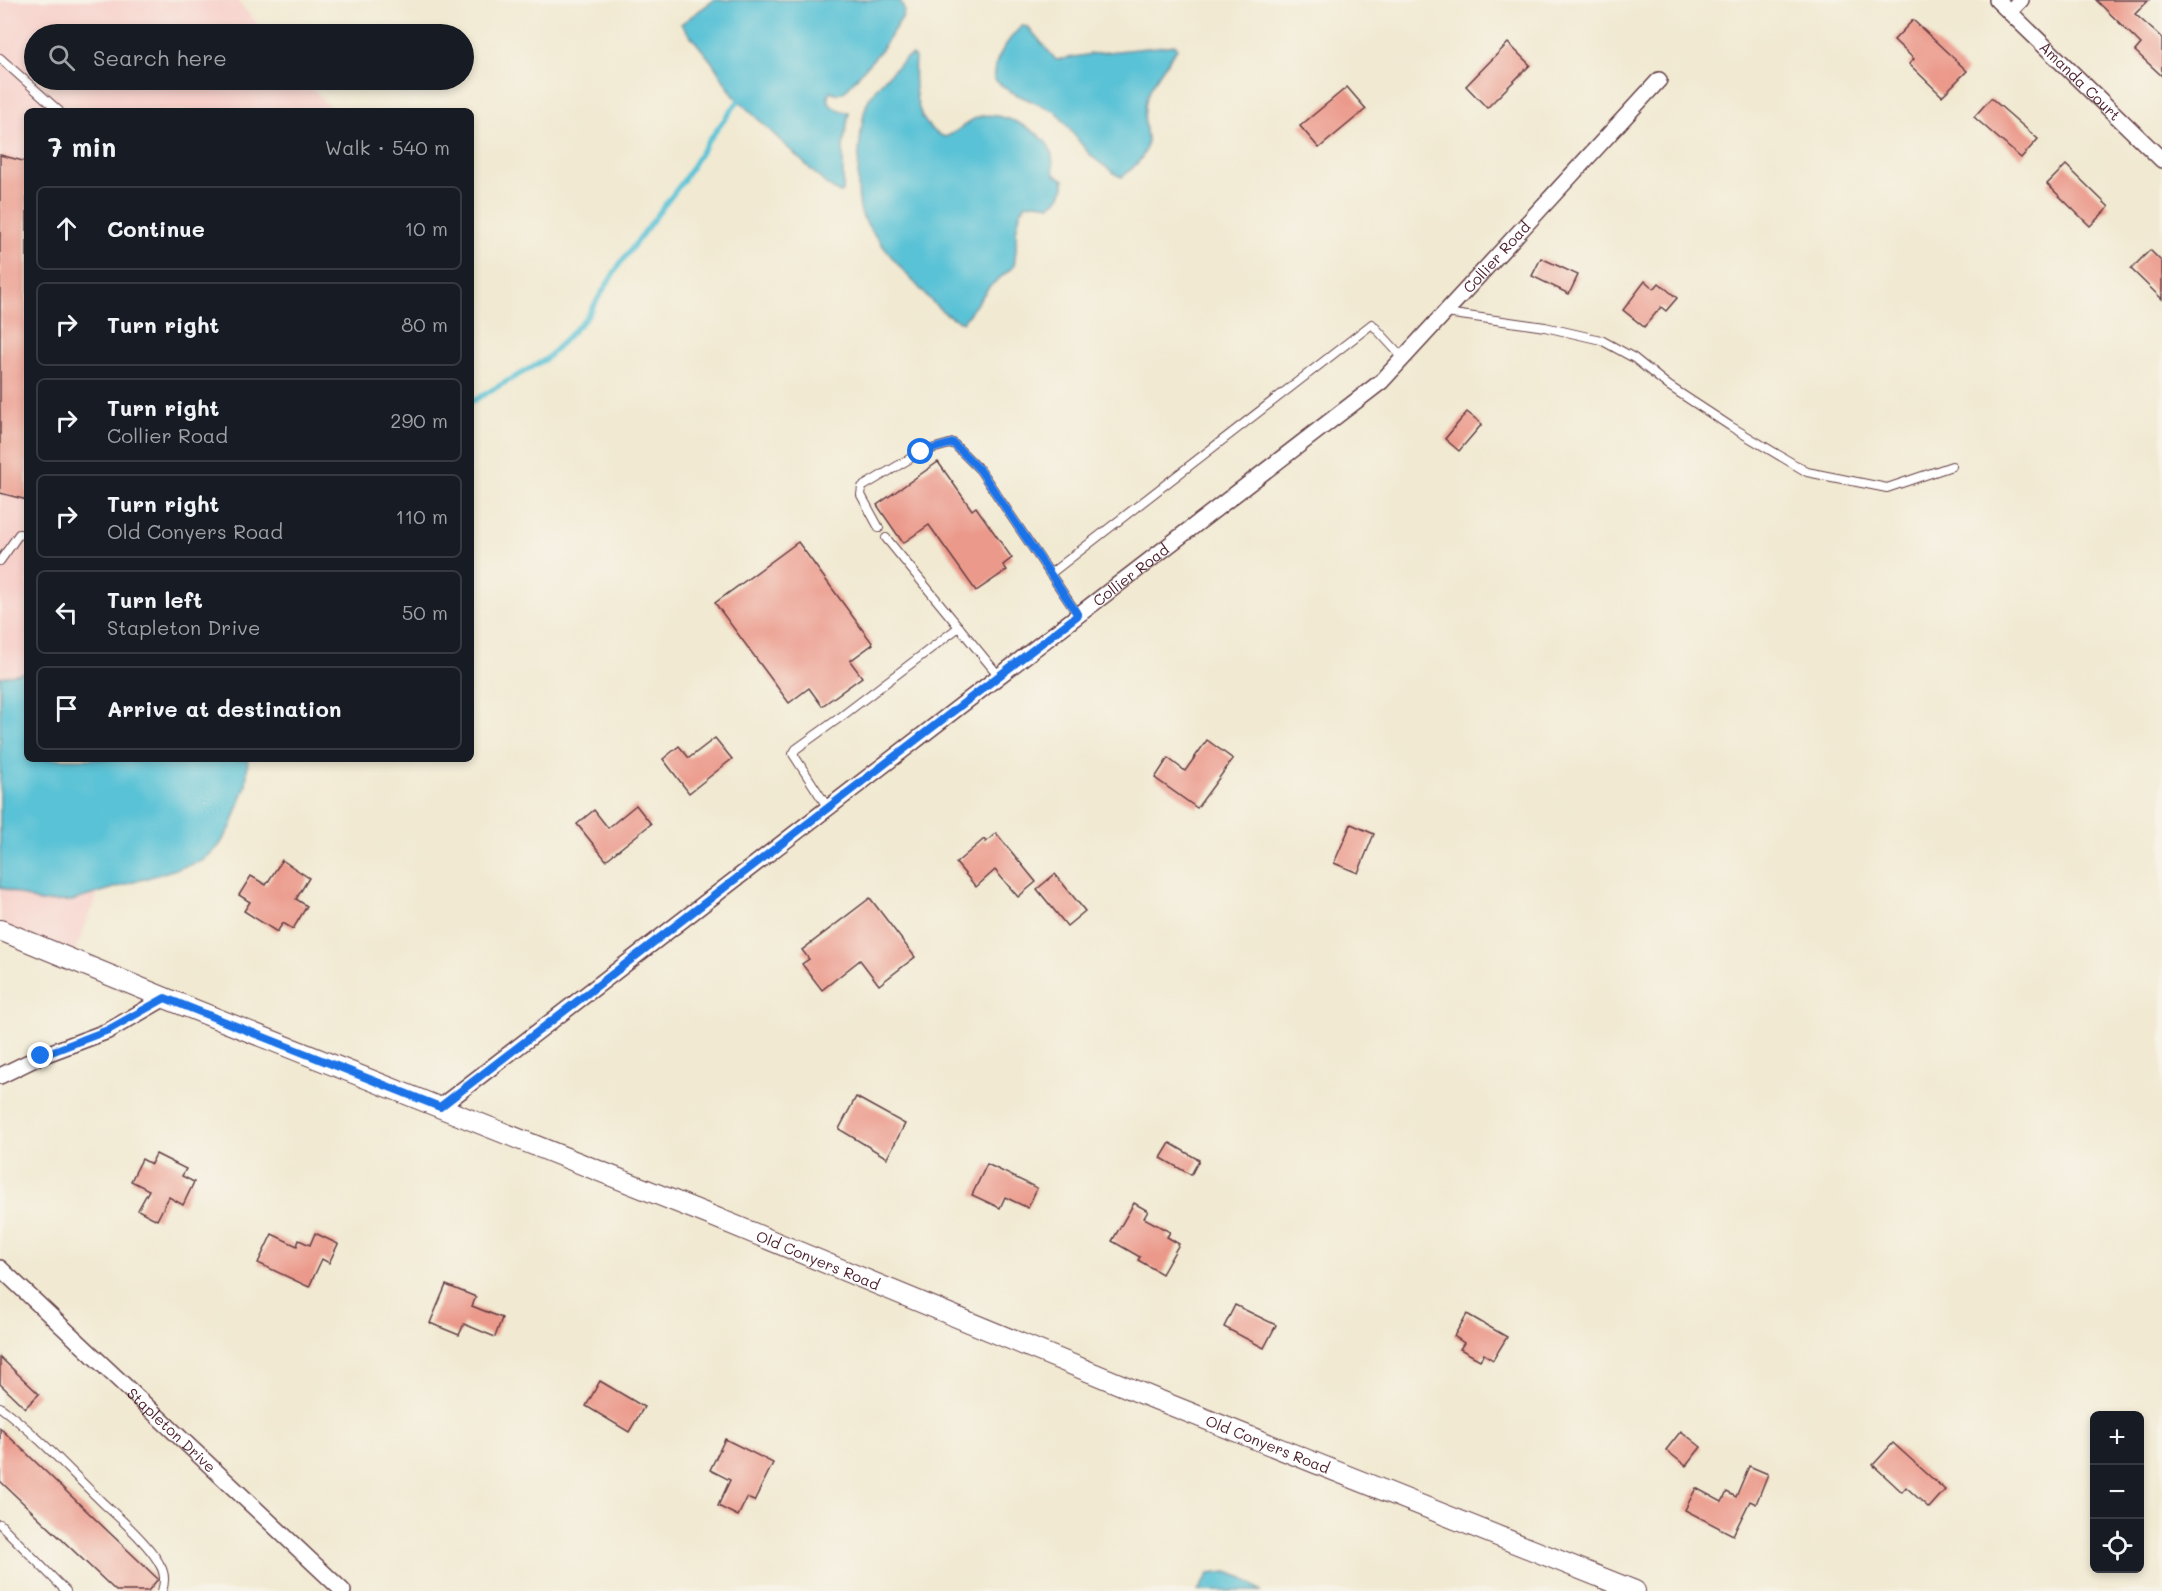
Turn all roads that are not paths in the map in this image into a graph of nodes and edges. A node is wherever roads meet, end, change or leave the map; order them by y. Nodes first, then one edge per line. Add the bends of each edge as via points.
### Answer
1 (1996, 0) edge
2 (2021, 0) edge
3 (2009, 12) junction
4 (0, 58) edge
5 (24, 80) edge
6 (1659, 80) dead end
7 (36, 90) edge
8 (56, 108) edge
9 (2162, 160) edge
10 (1446, 313) junction
11 (1403, 358) junction
12 (1952, 466) dead end
13 (879, 528) dead end
14 (24, 535) edge
15 (886, 538) dead end
16 (0, 561) edge
17 (1050, 574) junction
18 (1078, 615) junction
19 (959, 627) junction
20 (999, 676) junction
21 (828, 808) junction
22 (0, 930) edge
23 (165, 998) junction
24 (0, 1076) edge
25 (440, 1107) junction
26 (0, 1269) edge
27 (0, 1407) edge
28 (0, 1524) edge
29 (59, 1589) edge
30 (162, 1591) edge
31 (343, 1591) edge
32 (1635, 1591) edge

1 - 3 street, Amanda Court
2 - 3 street
3 - 9 street, Amanda Court
4 - 5 lane
6 - 10 street, Collier Road
7 - 8 lane
10 - 11 street, Collier Road
10 - 12 lane via 1535,325 1601,340 1807,472 1887,488
11 - 17 lane via 1372,324
11 - 18 street, Collier Road via 1382,381
13 - 17 lane via 861,495 862,487 921,452 953,443 980,470
14 - 16 lane via 19,534
15 - 19 lane
17 - 18 lane
18 - 20 street, Collier Road
19 - 20 lane
19 - 21 lane via 796,748 793,754
20 - 21 street, Collier Road
21 - 25 street, Collier Road
22 - 23 street, Old Conyers Road
23 - 24 street via 108,1030
23 - 25 street, Old Conyers Road
25 - 32 street, Old Conyers Road
26 - 31 street, Stapleton Drive
27 - 30 lane via 21,1423 154,1556 165,1581
28 - 29 lane

